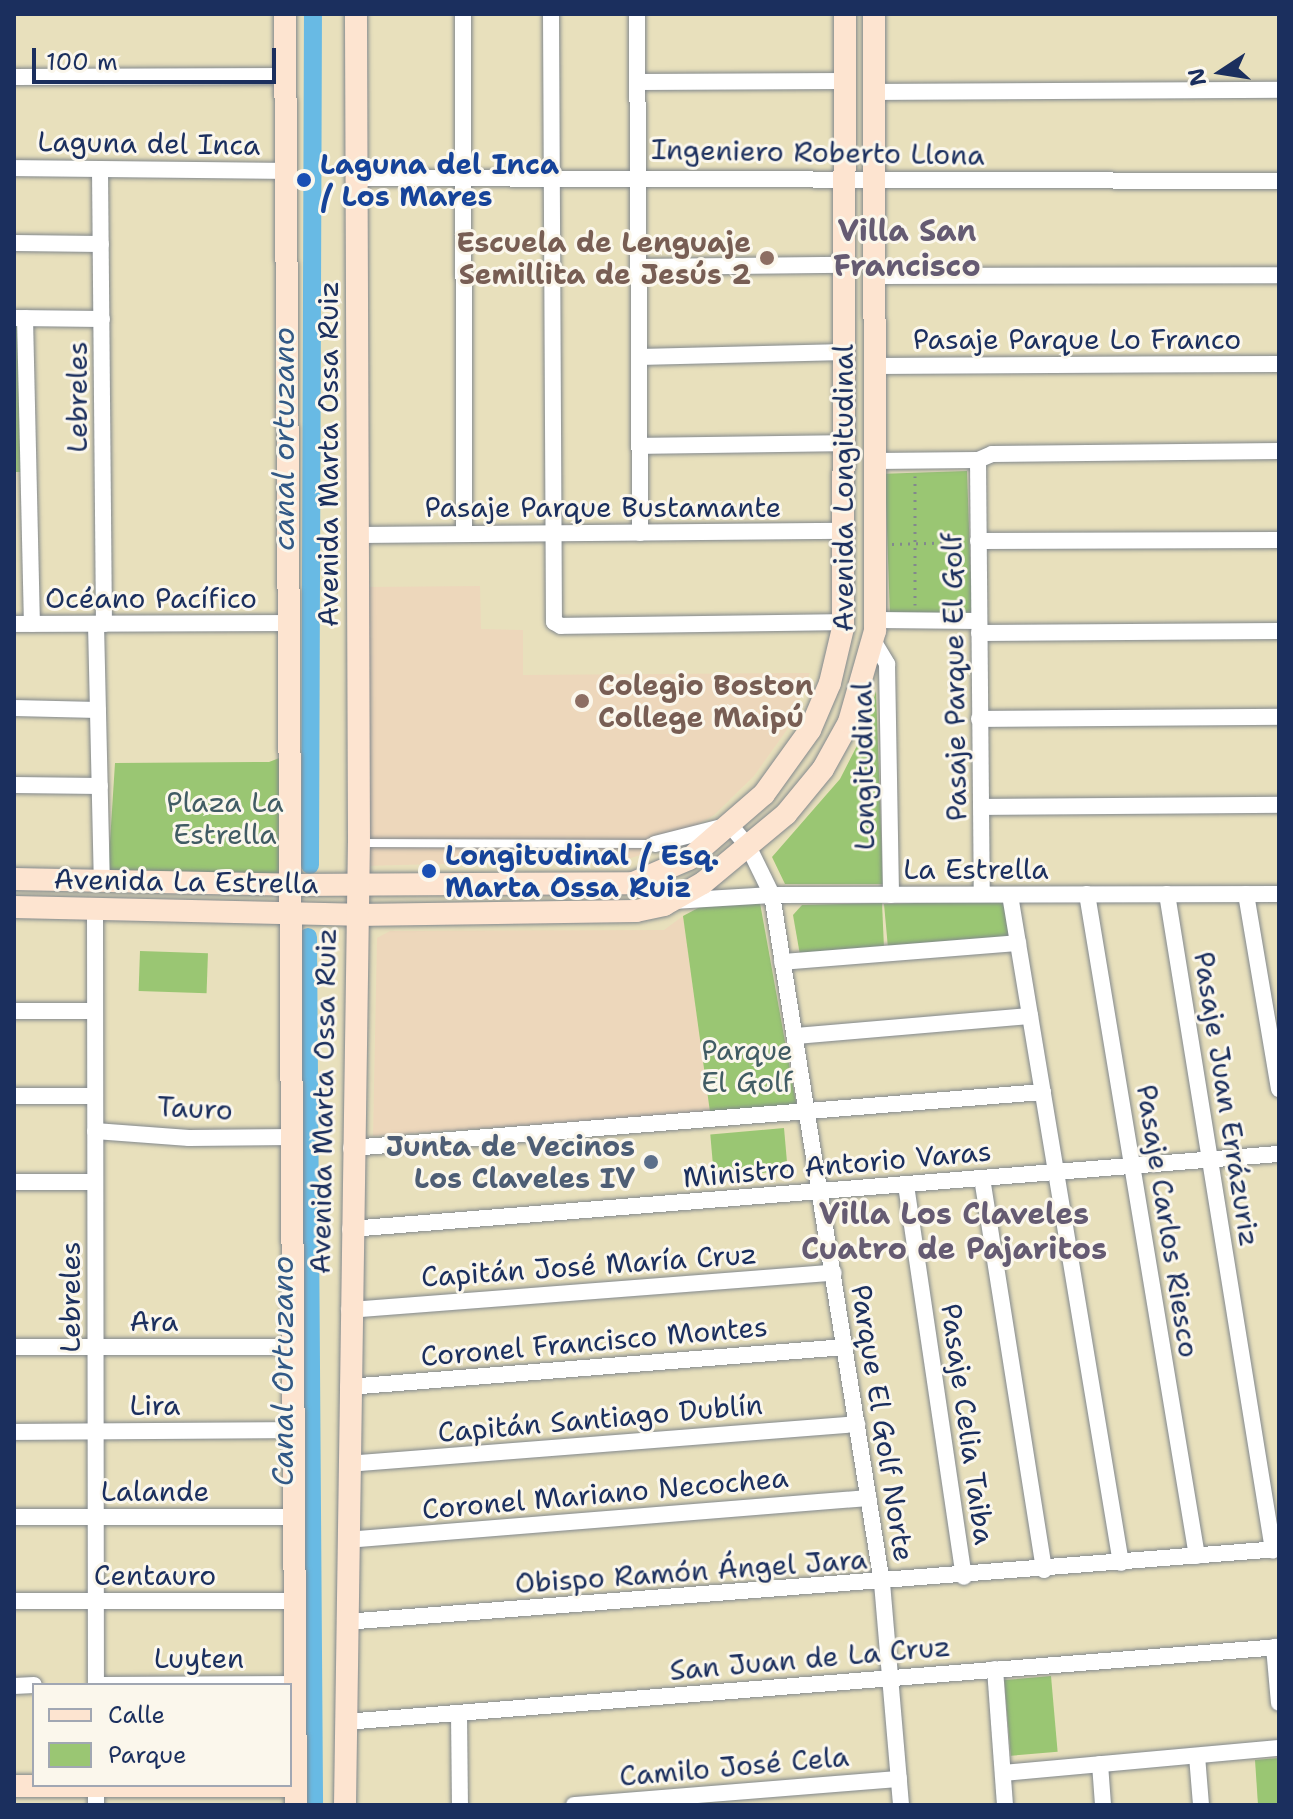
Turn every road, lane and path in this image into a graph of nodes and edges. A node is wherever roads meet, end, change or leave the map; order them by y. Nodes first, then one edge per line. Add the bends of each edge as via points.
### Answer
1 (285, 14) edge
2 (356, 14) edge
3 (463, 14) edge
4 (551, 14) edge
5 (637, 14) edge
6 (845, 14) edge
7 (874, 14) edge
8 (285, 76) junction
9 (14, 77) edge
10 (845, 81) junction
11 (637, 82) junction
12 (1279, 90) edge
13 (874, 92) junction
14 (14, 168) edge
15 (100, 169) junction
16 (284, 171) junction
17 (552, 176) junction
18 (638, 176) junction
19 (463, 177) junction
20 (357, 178) junction
21 (846, 179) junction
22 (1279, 181) edge
23 (874, 182) junction
24 (14, 243) edge
25 (101, 244) junction
26 (846, 265) junction
27 (639, 267) junction
28 (1279, 275) edge
29 (874, 276) junction
30 (20, 318) edge
31 (102, 319) junction
32 (846, 352) junction
33 (639, 357) junction
34 (1279, 364) edge
35 (875, 366) junction
36 (847, 443) junction
37 (640, 446) junction
38 (1279, 451) edge
39 (978, 460) junction
40 (875, 461) junction
41 (915, 461) junction
42 (21, 478) edge
43 (847, 531) junction
44 (640, 533) junction
45 (464, 534) junction
46 (554, 534) junction
47 (359, 535) junction
48 (1279, 540) edge
49 (978, 541) junction
50 (876, 544) junction
51 (916, 544) junction
52 (915, 621) junction
53 (844, 622) junction
54 (289, 623) junction
55 (14, 624) edge
56 (32, 624) junction
57 (100, 624) junction
58 (979, 627) junction
59 (875, 631) junction
60 (1279, 631) edge
61 (14, 708) edge
62 (98, 710) junction
63 (1279, 717) edge
64 (979, 719) junction
65 (14, 785) edge
66 (100, 786) junction
67 (1279, 805) edge
68 (981, 807) junction
69 (730, 825) junction
70 (359, 843) junction
71 (655, 844) joint
72 (749, 848) junction
73 (14, 879) edge
74 (102, 881) junction
75 (292, 885) junction
76 (358, 885) junction
77 (982, 894) junction
78 (1087, 894) junction
79 (1167, 894) junction
80 (1246, 894) junction
81 (1279, 894) edge
82 (772, 895) junction
83 (891, 895) junction
84 (1010, 895) junction
85 (673, 901) junction
86 (14, 907) edge
87 (95, 909) junction
88 (292, 914) junction
89 (357, 915) junction
90 (1018, 943) junction
91 (782, 962) junction
92 (14, 1011) edge
93 (95, 1011) junction
94 (1030, 1016) junction
95 (795, 1036) junction
96 (1279, 1089) edge
97 (1043, 1092) junction
98 (14, 1096) edge
99 (95, 1096) junction
100 (807, 1111) junction
101 (95, 1131) junction
102 (292, 1137) junction
103 (351, 1148) junction
104 (1279, 1154) edge
105 (1212, 1160) junction
106 (1133, 1166) junction
107 (1058, 1172) junction
108 (982, 1178) junction
109 (14, 1182) edge
110 (95, 1182) junction
111 (906, 1185) junction
112 (820, 1191) junction
113 (350, 1229) junction
114 (834, 1273) junction
115 (349, 1310) junction
116 (14, 1347) edge
117 (97, 1347) junction
118 (295, 1347) junction
119 (845, 1347) junction
120 (348, 1387) junction
121 (857, 1424) junction
122 (296, 1430) junction
123 (96, 1431) junction
124 (14, 1432) edge
125 (347, 1464) junction
126 (868, 1498) junction
127 (14, 1517) edge
128 (96, 1517) junction
129 (296, 1517) junction
130 (346, 1540) junction
131 (1276, 1549) edge
132 (1197, 1556) junction
133 (1121, 1563) junction
134 (1044, 1570) junction
135 (964, 1577) junction
136 (882, 1583) junction
137 (14, 1601) edge
138 (96, 1601) junction
139 (295, 1601) junction
140 (345, 1622) junction
141 (1277, 1647) edge
142 (995, 1669) junction
143 (891, 1678) junction
144 (96, 1683) edge
145 (292, 1684) edge
146 (295, 1684) junction
147 (1279, 1703) edge
148 (459, 1713) junction
149 (345, 1722) junction
150 (1279, 1748) edge
151 (1197, 1756) junction
152 (1100, 1764) junction
153 (1003, 1773) junction
154 (899, 1779) junction
155 (136, 1787) edge
156 (296, 1795) edge
157 (680, 1801) edge
158 (345, 1805) edge
159 (460, 1805) edge
160 (574, 1805) edge
161 (901, 1805) edge
162 (1005, 1805) edge
163 (1103, 1805) edge
164 (1201, 1805) edge

1 - 8 street
2 - 20 street, Avenida Marta Ossa Ruiz
3 - 19 street
4 - 17 street
5 - 11 street
6 - 10 street, Avenida Longitudinal
7 - 13 street, Avenida Longitudinal
8 - 9 street
8 - 16 street
10 - 11 street
10 - 21 street, Avenida Longitudinal
11 - 18 street
12 - 13 street
13 - 23 street, Avenida Longitudinal
14 - 15 street, Laguna del Inca
15 - 16 street, Laguna del Inca
15 - 25 street, Lebreles
16 - 54 street
17 - 18 street, Ingeniero Roberto Llona
17 - 19 street, Ingeniero Roberto Llona
17 - 46 street
18 - 21 street, Ingeniero Roberto Llona
18 - 27 street
19 - 20 street, Ingeniero Roberto Llona
19 - 45 street
20 - 47 street, Avenida Marta Ossa Ruiz
21 - 23 street, Ingeniero Roberto Llona
21 - 26 street, Avenida Longitudinal
22 - 23 street, Ingeniero Roberto Llona
23 - 29 street, Avenida Longitudinal
24 - 25 street
25 - 31 street, Lebreles
26 - 27 street
26 - 32 street, Avenida Longitudinal
27 - 33 street
28 - 29 street
29 - 35 street, Avenida Longitudinal
30 - 31 street
30 - 42 street
31 - 57 street, Lebreles
32 - 33 street
32 - 36 street, Avenida Longitudinal
33 - 37 street
34 - 35 street, Pasaje Parque Lo Franco
35 - 40 street, Avenida Longitudinal
36 - 37 street
36 - 43 street, Avenida Longitudinal
37 - 44 street
38 - 39 street via 992,454
39 - 41 street
39 - 49 street, Pasaje Parque El Golf
40 - 41 street
40 - 50 street, Avenida Longitudinal
41 - 51 path
42 - 56 street
43 - 44 street, Pasaje Parque Bustamante
43 - 53 street, Avenida Longitudinal
44 - 46 street, Pasaje Parque Bustamante
45 - 46 street, Pasaje Parque Bustamante
45 - 47 street, Pasaje Parque Bustamante
46 - 53 street via 558,626
47 - 70 street, Avenida Marta Ossa Ruiz
48 - 49 street
49 - 51 path
49 - 58 street, Pasaje Parque El Golf
50 - 51 path
50 - 59 street, Avenida Longitudinal
51 - 52 path
52 - 58 street
52 - 59 street
53 - 69 street, Avenida Longitudinal via 830,683 810,730 782,774
54 - 57 street, Océano Pacífico
54 - 75 street
55 - 56 street, Océano Pacífico
56 - 57 street, Océano Pacífico
57 - 62 street, Lebreles
58 - 60 street
58 - 64 street, Pasaje Parque El Golf
59 - 72 street, Avenida Longitudinal via 859,697 837,746 805,792
59 - 83 street, Longitudinal via 887,664
61 - 62 street
62 - 66 street, Lebreles
63 - 64 street
64 - 68 street, Pasaje Parque El Golf
65 - 66 street
66 - 74 street, Lebreles
67 - 68 street
68 - 77 street, Pasaje Parque El Golf
69 - 71 street
69 - 72 street, Parque El Golf Norte
69 - 76 street, Avenida Longitudinal via 680,865 633,883
70 - 71 lane
70 - 76 street, Avenida Marta Ossa Ruiz
72 - 82 street, Parque El Golf Norte
72 - 85 street, Avenida Longitudinal
73 - 74 street, Avenida La Estrella
74 - 75 street, Avenida La Estrella
75 - 76 street, Avenida La Estrella
75 - 88 street
76 - 89 street, Avenida Marta Ossa Ruiz
77 - 83 street, La Estrella
77 - 84 street, La Estrella
78 - 79 street, La Estrella
78 - 84 street, La Estrella
78 - 106 street, Pasaje Carlos Riesco
79 - 80 street, La Estrella
79 - 105 street, Pasaje Juan Errázuriz
80 - 81 street, La Estrella
80 - 96 street
82 - 83 street, La Estrella
82 - 85 street, La Estrella
82 - 91 street, Parque El Golf Norte
84 - 90 street
85 - 89 street, Avenida Longitudinal via 620,913
86 - 87 street, Avenida La Estrella
87 - 88 street, Avenida La Estrella
87 - 93 street, Lebreles
88 - 89 street, Avenida La Estrella
88 - 102 street
89 - 103 street, Avenida Marta Ossa Ruiz
90 - 91 street
90 - 94 street
91 - 95 street, Parque El Golf Norte
92 - 93 street
93 - 99 street, Lebreles
94 - 95 street
94 - 97 street
95 - 100 street, Parque El Golf Norte
97 - 100 street
97 - 107 street
98 - 99 street
99 - 101 street, Lebreles
100 - 103 street
100 - 112 street, Parque El Golf Norte
101 - 102 street, Tauro via 189,1138
101 - 110 street, Lebreles
102 - 118 street
103 - 113 street, Avenida Marta Ossa Ruiz
104 - 105 street, Ministro Antorio Varas
105 - 106 street, Ministro Antorio Varas
105 - 131 street, Pasaje Juan Errázuriz
106 - 107 street, Ministro Antorio Varas
106 - 132 street, Pasaje Carlos Riesco
107 - 108 street, Ministro Antorio Varas
107 - 133 street
108 - 111 street, Ministro Antorio Varas
108 - 134 street
109 - 110 street
110 - 117 street, Lebreles
111 - 112 street, Ministro Antorio Varas
111 - 135 street, Pasaje Celia Taiba
112 - 113 street, Ministro Antorio Varas
112 - 114 street, Parque El Golf Norte
113 - 115 street, Avenida Marta Ossa Ruiz
114 - 115 street, Capitán José María Cruz
114 - 119 street, Parque El Golf Norte
115 - 120 street, Avenida Marta Ossa Ruiz
116 - 117 street, Ara
117 - 118 street, Ara
117 - 123 street, Lebreles
118 - 122 street
119 - 120 street, Coronel Francisco Montes
119 - 121 street, Parque El Golf Norte
120 - 125 street, Avenida Marta Ossa Ruiz
121 - 125 street, Capitán Santiago Dublín
121 - 126 street, Parque El Golf Norte
122 - 123 street, Lira
122 - 129 street
123 - 124 street, Lira
123 - 128 street, Lebreles
125 - 130 street, Avenida Marta Ossa Ruiz
126 - 130 street, Coronel Mariano Necochea
126 - 136 street, Parque El Golf Norte
127 - 128 street, Lalande
128 - 129 street, Lalande
128 - 138 street, Lebreles
129 - 139 street
130 - 140 street, Avenida Marta Ossa Ruiz
131 - 132 street, Obispo Ramón Ángel Jara
132 - 133 street, Obispo Ramón Ángel Jara
133 - 134 street, Obispo Ramón Ángel Jara
134 - 135 street, Obispo Ramón Ángel Jara
135 - 136 street, Obispo Ramón Ángel Jara
136 - 140 street, Obispo Ramón Ángel Jara
136 - 143 street, Parque El Golf Norte
137 - 138 street, Centauro
138 - 139 street, Centauro
138 - 144 street, Lebreles
139 - 146 street
140 - 149 street, Avenida Marta Ossa Ruiz
141 - 142 street, San Juan de La Cruz
141 - 147 street
142 - 143 street, San Juan de La Cruz
142 - 153 street
143 - 148 street, San Juan de La Cruz
143 - 154 street, Parque El Golf Norte
145 - 146 street, Luyten
146 - 156 street
148 - 149 street, San Juan de La Cruz
148 - 159 street
149 - 158 street, Avenida Marta Ossa Ruiz
150 - 151 street
151 - 152 street
151 - 164 street
152 - 153 street
152 - 163 street
153 - 162 street
154 - 157 street, Camilo José Cela
154 - 161 street, Parque El Golf Norte
155 - 156 street
157 - 160 street, Camilo José Cela

